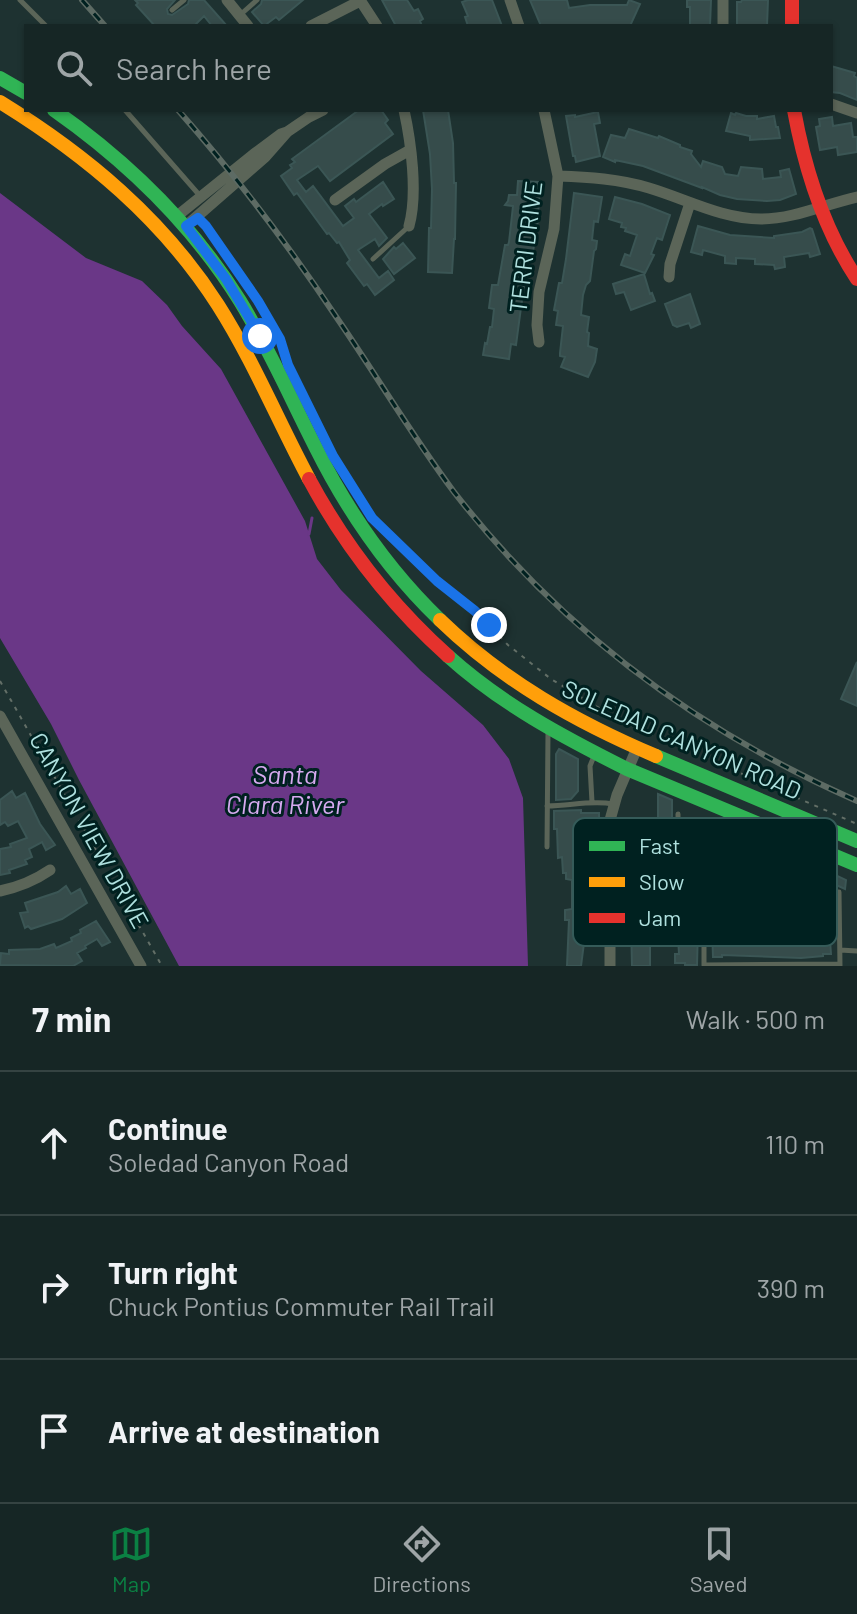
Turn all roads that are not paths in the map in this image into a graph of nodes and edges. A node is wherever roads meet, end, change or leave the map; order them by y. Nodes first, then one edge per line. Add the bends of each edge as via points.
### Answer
1 (20, 0) edge
2 (184, 0) edge
3 (227, 0) edge
4 (257, 0) edge
5 (360, 0) edge
6 (510, 0) edge
7 (723, 0) edge
8 (792, 0) edge
9 (172, 10) dead end
10 (239, 15) junction
11 (44, 24) edge
12 (246, 24) edge
13 (315, 24) edge
14 (376, 24) edge
15 (518, 24) edge
16 (723, 24) edge
17 (792, 24) edge
18 (0, 78) edge
19 (24, 92) edge
20 (0, 102) edge
21 (833, 105) edge
22 (57, 112) edge
23 (127, 112) edge
24 (319, 112) edge
25 (404, 112) edge
26 (544, 112) edge
27 (794, 112) edge
28 (857, 113) edge
29 (287, 132) junction
30 (410, 150) junction
31 (86, 159) junction
32 (558, 176) junction
33 (202, 197) junction
34 (857, 197) edge
35 (335, 200) dead end
36 (690, 203) junction
37 (820, 207) junction
38 (187, 220) junction
39 (409, 226) joint
40 (373, 259) dead end
41 (669, 277) dead end
42 (857, 279) edge
43 (539, 342) dead end
44 (0, 716) edge
45 (548, 728) junction
46 (637, 748) junction
47 (595, 753) junction
48 (627, 769) junction
49 (592, 802) junction
50 (614, 805) junction
51 (547, 806) junction
52 (678, 814) dead end
53 (611, 818) edge
54 (678, 818) edge
55 (744, 818) edge
56 (803, 818) edge
57 (837, 833) edge
58 (857, 841) edge
59 (547, 847) dead end
60 (837, 857) edge
61 (857, 865) edge
62 (50, 870) dead end
63 (0, 891) edge
64 (837, 892) edge
65 (840, 950) junction
66 (857, 951) edge
67 (704, 965) edge
68 (840, 965) edge
69 (141, 966) edge

1 - 11 lane
2 - 9 lane
3 - 10 street
4 - 10 lane
5 - 13 street
5 - 14 street
6 - 15 street
7 - 16 street
8 - 17 main road
10 - 12 street
18 - 19 main road
20 - 31 main road, SOLEDAD CANYON ROAD
21 - 28 street
22 - 38 main road, SOLEDAD CANYON ROAD via 115,155
23 - 33 lane
24 - 29 street
25 - 30 street
26 - 32 street, TERRI DRIVE
27 - 37 main road
29 - 33 street
29 - 38 street via 265,157
30 - 35 street
30 - 39 street
31 - 38 main road via 113,168 171,225 181,228
31 - 45 main road, SOLEDAD CANYON ROAD via 161,230 204,285 333,521 386,593 449,657
32 - 36 street via 623,180
32 - 43 street, TERRI DRIVE via 554,229 539,292
33 - 38 street
34 - 37 street
36 - 37 street via 762,219
36 - 41 street
37 - 42 main road
38 - 46 main road, SOLEDAD CANYON ROAD via 244,307 333,483 399,577 449,629 505,675 554,707
39 - 40 lane
44 - 69 street, CANYON VIEW DRIVE
45 - 47 main road, SOLEDAD CANYON ROAD
45 - 51 lane
46 - 48 street
46 - 56 main road, SOLEDAD CANYON ROAD
47 - 48 main road, SOLEDAD CANYON ROAD
47 - 49 lane via 590,766
48 - 50 street
48 - 55 main road, SOLEDAD CANYON ROAD
49 - 50 lane
49 - 51 lane
50 - 53 street
51 - 59 lane
52 - 54 lane
57 - 58 main road, SOLEDAD CANYON ROAD
60 - 61 main road, SOLEDAD CANYON ROAD
62 - 63 street
64 - 65 lane
65 - 66 lane
65 - 68 lane
67 - 68 lane

